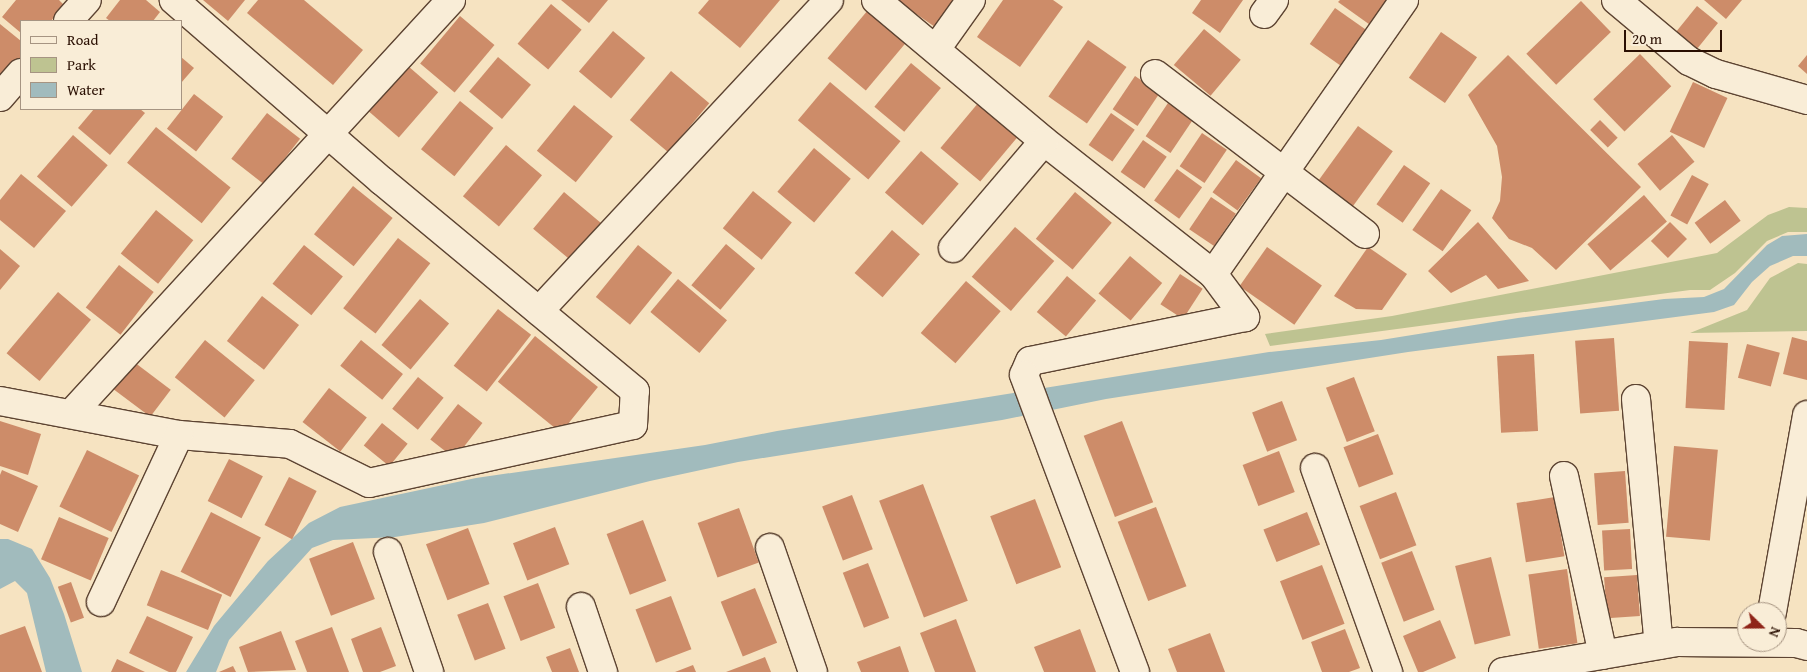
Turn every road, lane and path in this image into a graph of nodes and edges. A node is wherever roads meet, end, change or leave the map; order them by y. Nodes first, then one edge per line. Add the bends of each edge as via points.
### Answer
1 (88, 0) edge
2 (174, 0) edge
3 (451, 0) edge
4 (829, 0) edge
5 (876, 0) edge
6 (971, 0) edge
7 (1404, 0) edge
8 (1616, 0) edge
9 (69, 20) edge
10 (936, 50) junction
11 (20, 74) edge
12 (1156, 74) dead end
13 (0, 97) edge
14 (1807, 100) edge
15 (327, 133) junction
16 (1044, 141) junction
17 (1283, 173) junction
18 (1365, 234) dead end
19 (953, 248) dead end
20 (1213, 274) junction
21 (539, 311) junction
22 (1636, 399) dead end
23 (0, 401) edge
24 (71, 414) junction
25 (1807, 415) edge
26 (179, 434) junction
27 (1315, 468) dead end
28 (1564, 476) dead end
29 (770, 548) dead end
30 (388, 552) dead end
31 (101, 602) dead end
32 (1774, 602) edge
33 (581, 607) dead end
34 (1737, 640) edge
35 (1787, 641) edge
36 (1659, 646) junction
37 (1807, 646) edge
38 (1603, 655) junction
39 (429, 672) edge
40 (603, 672) edge
41 (813, 672) edge
42 (1135, 672) edge
43 (1388, 672) edge
44 (1503, 672) edge

1 - 9 street
2 - 15 street
3 - 15 street
4 - 21 street
5 - 10 street
6 - 10 street
7 - 17 street
8 - 14 street via 1689,61 1716,74
10 - 16 street
11 - 13 street
12 - 17 street
15 - 21 street
15 - 24 street
16 - 19 street
16 - 20 street
17 - 18 street
17 - 20 street
20 - 42 street via 1244,317 1030,360 1024,375
21 - 26 street via 636,391 633,425 369,483 290,444
22 - 36 street
23 - 24 street
24 - 26 street
25 - 32 street
26 - 31 street
27 - 43 street
28 - 38 street
29 - 41 street
30 - 39 street
33 - 40 street
34 - 36 street via 1677,642
35 - 37 street
36 - 38 street
38 - 44 street

